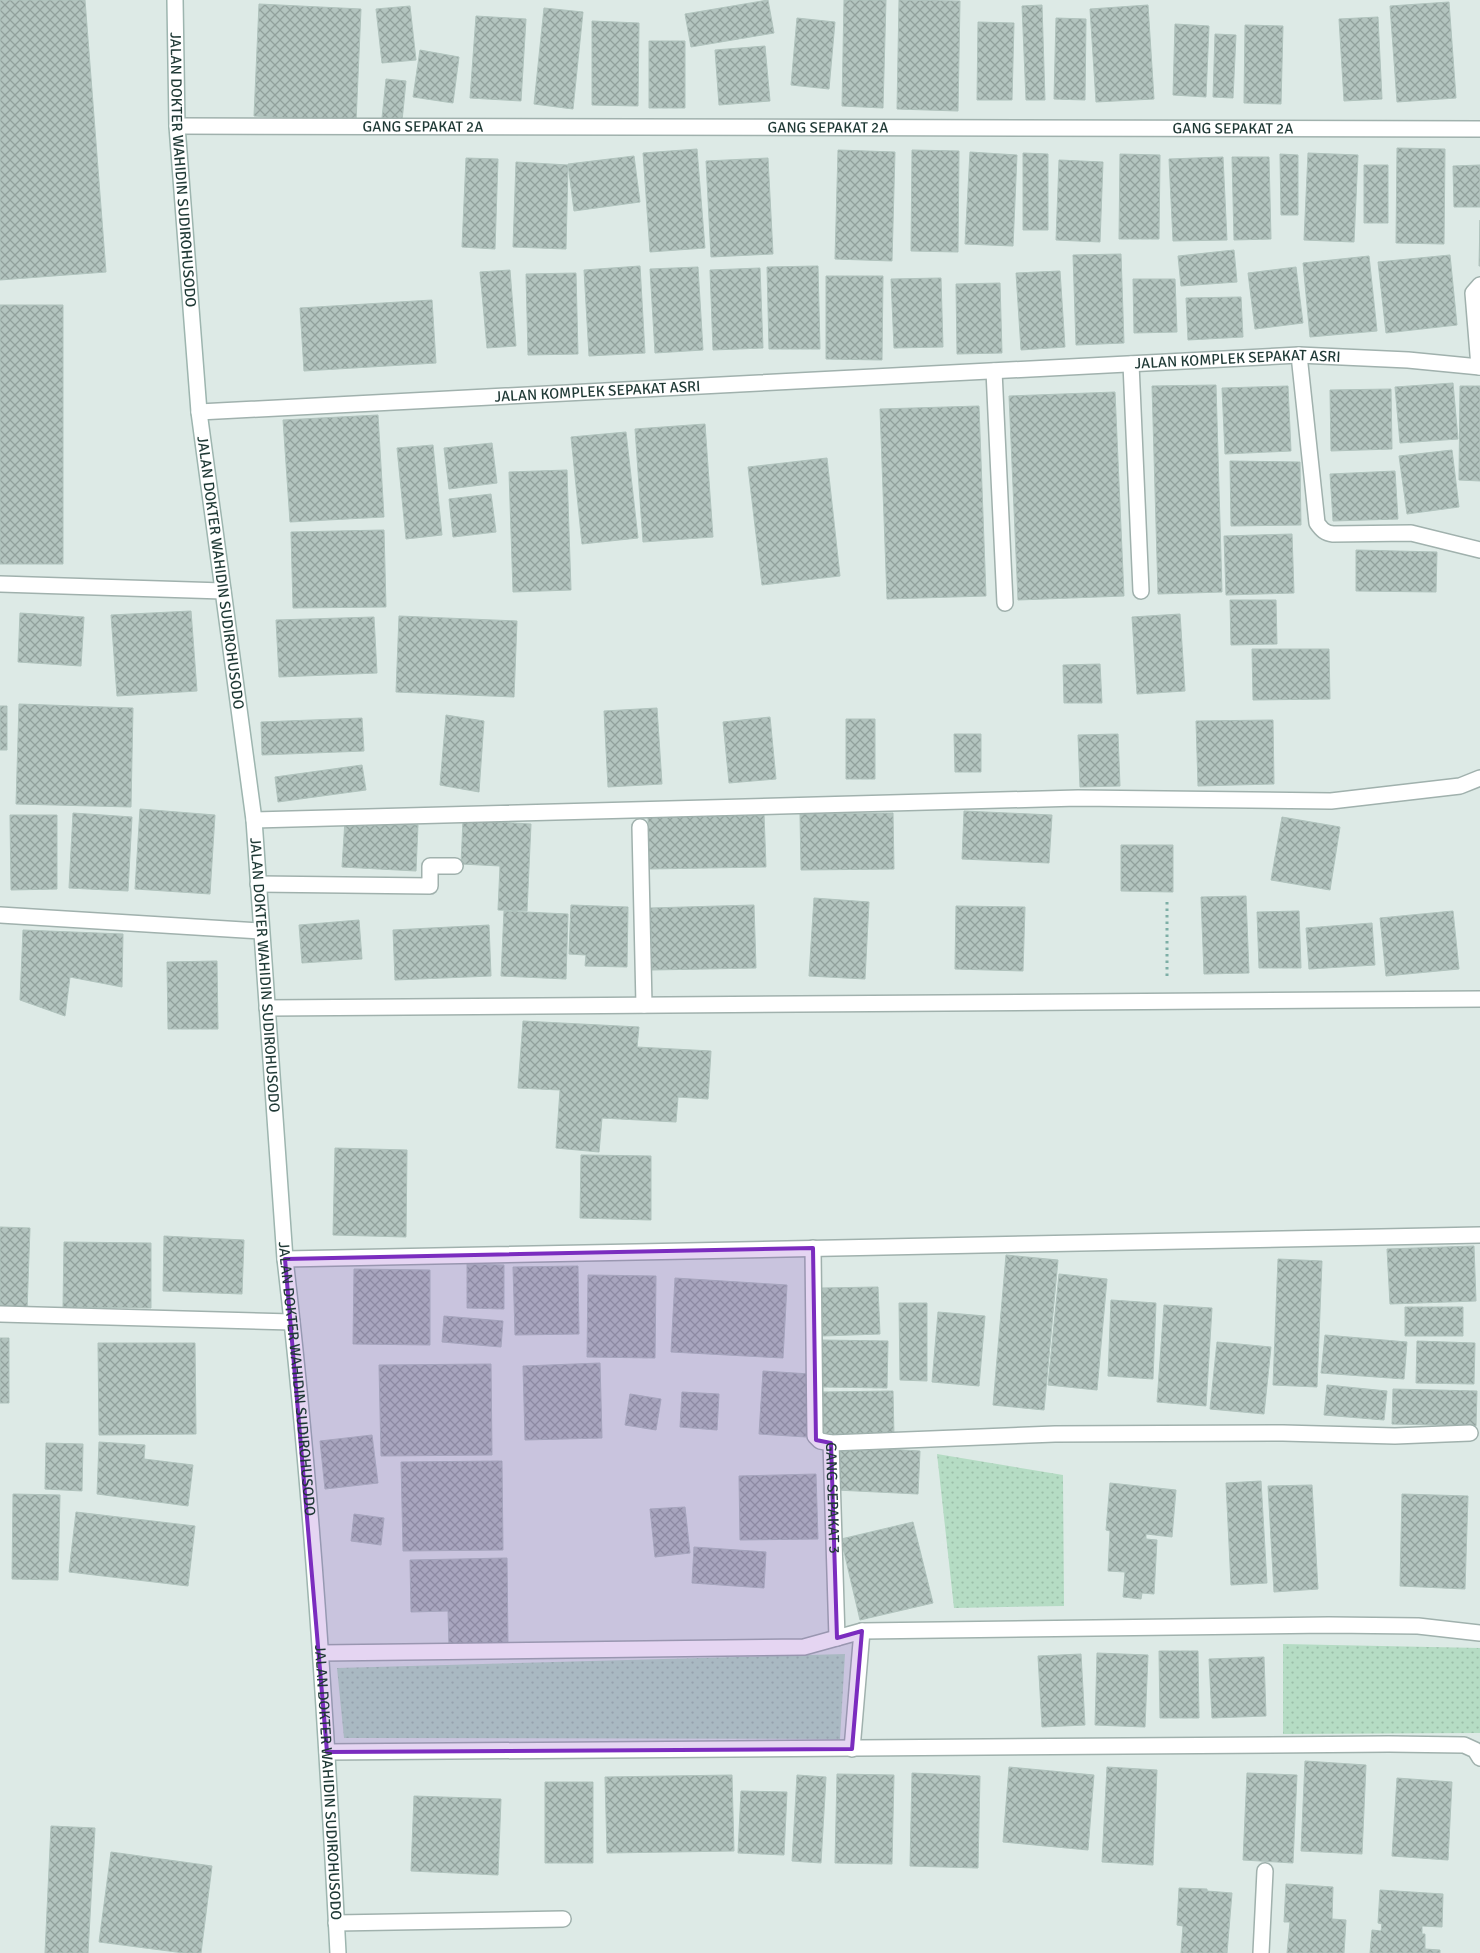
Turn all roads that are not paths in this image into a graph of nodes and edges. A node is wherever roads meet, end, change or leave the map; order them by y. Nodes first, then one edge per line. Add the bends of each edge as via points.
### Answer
1 (175, 0) edge
2 (177, 126) junction
3 (1480, 129) edge
4 (1480, 285) edge
5 (1300, 355) junction
6 (1131, 364) junction
7 (1479, 367) edge
8 (994, 371) junction
9 (199, 412) junction
10 (1480, 550) edge
11 (0, 584) edge
12 (223, 591) junction
13 (1141, 591) dead end
14 (1005, 603) dead end
15 (1480, 778) edge
16 (254, 820) junction
17 (640, 827) dead end
18 (455, 866) dead end
19 (258, 884) junction
20 (0, 915) edge
21 (262, 930) junction
22 (1480, 999) edge
23 (644, 1005) junction
24 (267, 1008) junction
25 (1480, 1235) edge
26 (813, 1248) junction
27 (284, 1259) junction
28 (0, 1314) edge
29 (292, 1322) junction
30 (1470, 1433) dead end
31 (831, 1444) junction
32 (862, 1631) junction
33 (1480, 1633) edge
34 (837, 1638) junction
35 (321, 1653) junction
36 (852, 1749) junction
37 (327, 1752) junction
38 (1480, 1758) edge
39 (1265, 1871) dead end
40 (564, 1919) dead end
41 (336, 1923) junction
42 (338, 1953) edge
43 (1261, 1953) edge

1 - 2 street, JALAN DOKTER WAHIDIN SUDIROHUSODO
2 - 3 street, GANG SEPAKAT 2A
2 - 9 street, JALAN DOKTER WAHIDIN SUDIROHUSODO
4 - 7 street via 1473,293
5 - 6 street, JALAN KOMPLEK SEPAKAT ASRI
5 - 7 street, JALAN KOMPLEK SEPAKAT ASRI
5 - 10 street via 1317,524 1321,529 1333,534 1410,533
6 - 8 street, JALAN KOMPLEK SEPAKAT ASRI
6 - 13 street
8 - 9 street, JALAN KOMPLEK SEPAKAT ASRI
8 - 14 street
9 - 12 street, JALAN DOKTER WAHIDIN SUDIROHUSODO
11 - 12 street
12 - 16 street, JALAN DOKTER WAHIDIN SUDIROHUSODO
15 - 16 street via 1460,786 1331,801 1078,798
16 - 19 street, JALAN DOKTER WAHIDIN SUDIROHUSODO
17 - 23 street
18 - 19 street via 430,866 430,886
19 - 21 street, JALAN DOKTER WAHIDIN SUDIROHUSODO
20 - 21 street
21 - 24 street, JALAN DOKTER WAHIDIN SUDIROHUSODO
22 - 23 street
23 - 24 street
24 - 27 street, JALAN DOKTER WAHIDIN SUDIROHUSODO
25 - 26 street
26 - 27 street
26 - 31 street, GANG SEPAKAT 3 via 816,1436 820,1441
27 - 29 street, JALAN DOKTER WAHIDIN SUDIROHUSODO
28 - 29 street
29 - 35 street, JALAN DOKTER WAHIDIN SUDIROHUSODO
30 - 31 street via 1395,1436 1055,1434
31 - 34 street, GANG SEPAKAT 3
32 - 33 street via 1339,1625 1418,1626
32 - 34 street
32 - 36 street
34 - 35 street via 804,1648
35 - 37 street, JALAN DOKTER WAHIDIN SUDIROHUSODO
36 - 37 street
36 - 38 street via 1464,1745 1476,1750
37 - 41 street, JALAN DOKTER WAHIDIN SUDIROHUSODO
39 - 43 street
40 - 41 street
41 - 42 street, JALAN DOKTER WAHIDIN SUDIROHUSODO

